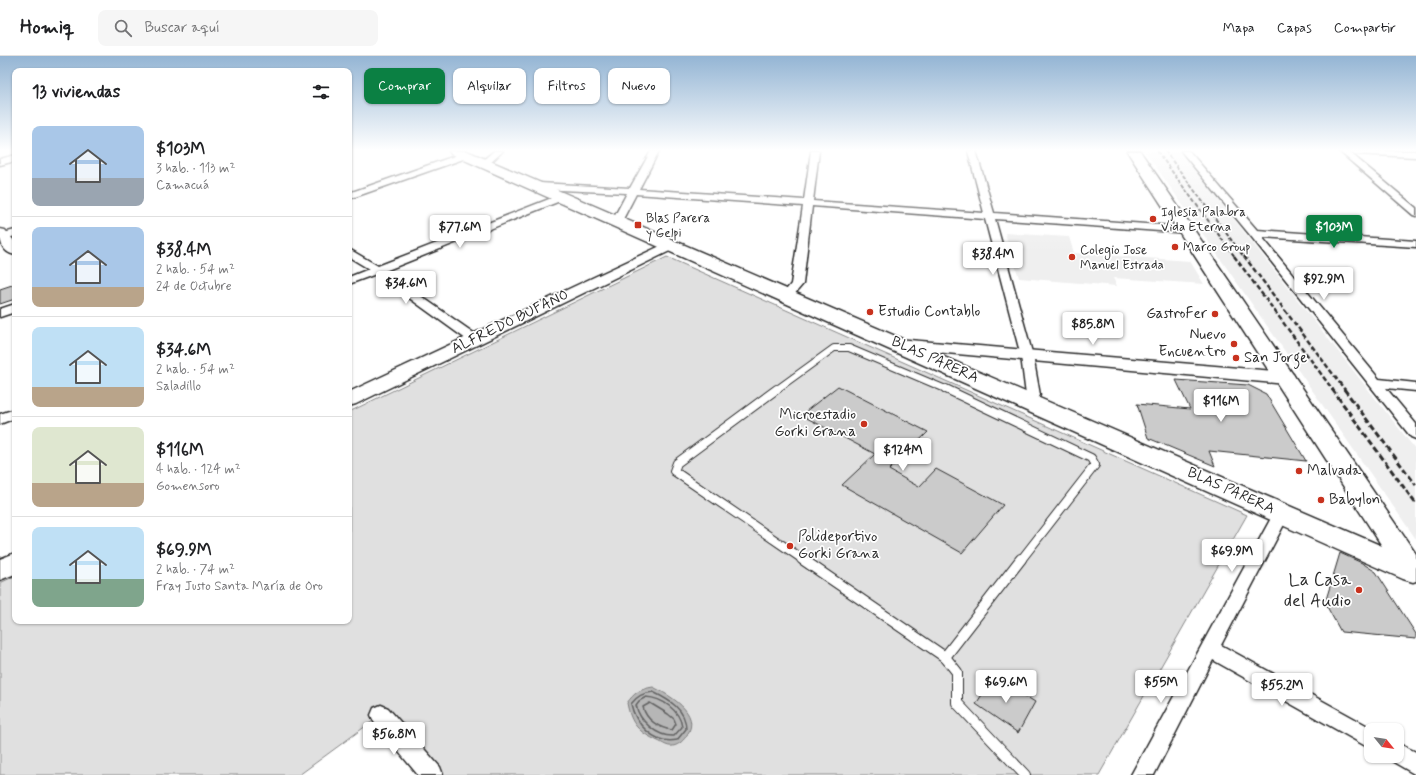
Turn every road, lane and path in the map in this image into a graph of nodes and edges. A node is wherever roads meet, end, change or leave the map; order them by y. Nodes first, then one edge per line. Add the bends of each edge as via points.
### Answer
1 (379, 185) edge
2 (535, 185) edge
3 (637, 185) edge
4 (811, 185) edge
5 (981, 185) edge
6 (1157, 185) edge
7 (1215, 185) edge
8 (1383, 185) edge
9 (538, 186) junction
10 (633, 191) junction
11 (352, 195) edge
12 (562, 197) junction
13 (809, 203) junction
14 (1416, 213) edge
15 (989, 217) junction
16 (617, 221) junction
17 (1187, 230) junction
18 (1254, 232) junction
19 (5, 235) edge
20 (1416, 244) edge
21 (671, 245) junction
22 (12, 246) edge
23 (352, 254) edge
24 (377, 270) junction
25 (352, 280) edge
26 (788, 295) junction
27 (12, 309) edge
28 (0, 313) edge
29 (474, 340) junction
30 (897, 344) junction
31 (1027, 356) junction
32 (1286, 378) junction
33 (1375, 384) junction
34 (1416, 388) edge
35 (352, 399) edge
36 (1030, 403) junction
37 (12, 414) edge
38 (0, 419) edge
39 (1416, 434) edge
40 (1282, 513) junction
41 (12, 564) edge
42 (0, 570) edge
43 (1415, 573) edge
44 (1209, 648) junction
45 (945, 657) junction
46 (381, 715) dead end
47 (1364, 735) edge
48 (1404, 757) edge
49 (1416, 764) edge
50 (432, 775) edge
51 (1025, 775) edge
52 (1142, 775) edge

1 - 11 street
2 - 9 main road, BLAS PARERA
3 - 10 street
4 - 13 street
5 - 15 street
6 - 17 main road
7 - 18 street
8 - 14 street
9 - 10 street
9 - 12 main road, BLAS PARERA
10 - 13 street
10 - 16 street
12 - 16 main road, BLAS PARERA
12 - 24 street
13 - 15 street
13 - 26 street via 797,284
15 - 17 street
15 - 31 street
16 - 21 main road, BLAS PARERA
17 - 32 main road
18 - 20 street
18 - 33 street
19 - 22 street
21 - 26 main road, BLAS PARERA
21 - 29 street, ALFREDO BUFANO
23 - 24 street
24 - 25 street
24 - 29 street
26 - 30 main road, BLAS PARERA
27 - 28 street
29 - 35 street, ALFREDO BUFANO
30 - 31 street
30 - 36 main road, BLAS PARERA
31 - 32 street
31 - 36 street via 1032,395
32 - 43 main road
33 - 34 street
33 - 39 street
36 - 40 main road, BLAS PARERA
37 - 38 street
40 - 43 main road, BLAS PARERA
40 - 44 street
41 - 42 street
44 - 47 street
44 - 52 street
45 - 45 lane via 674,471 677,463 834,348 850,348 968,399 1092,458 1095,465
45 - 51 lane via 957,672 957,703
46 - 50 street
48 - 49 street

